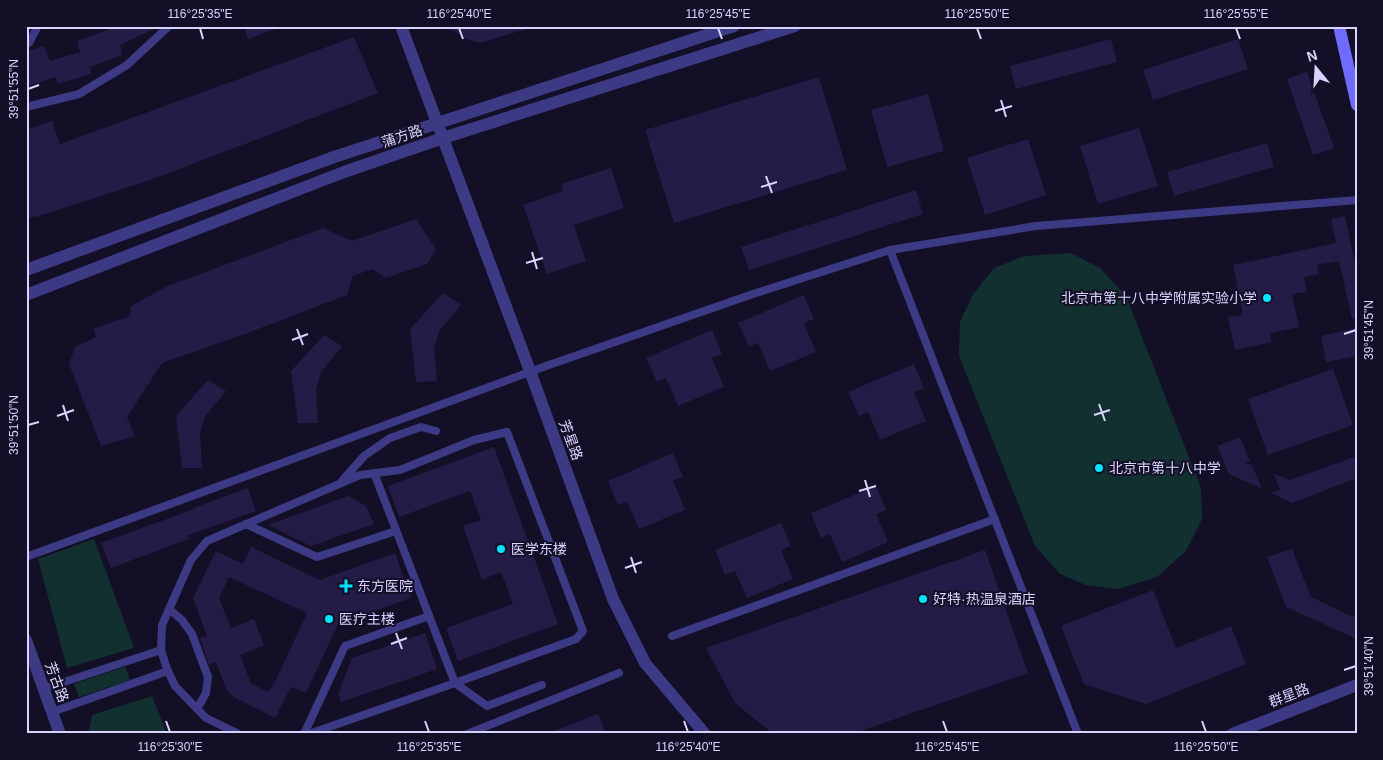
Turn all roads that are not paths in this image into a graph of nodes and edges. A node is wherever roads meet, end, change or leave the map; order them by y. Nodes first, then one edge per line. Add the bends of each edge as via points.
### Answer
1 (38, 26) edge
2 (168, 26) edge
3 (401, 26) edge
4 (734, 26) edge
5 (795, 26) edge
6 (1339, 26) edge
7 (26, 44) edge
8 (1357, 105) edge
9 (26, 107) edge
10 (438, 122) junction
11 (443, 138) junction
12 (1357, 200) edge
13 (890, 250) junction
14 (26, 270) edge
15 (26, 295) edge
16 (530, 372) junction
17 (436, 431) dead end
18 (374, 473) junction
19 (340, 483) junction
20 (995, 519) junction
21 (246, 524) junction
22 (396, 531) junction
23 (26, 557) edge
24 (169, 609) junction
25 (429, 616) junction
26 (672, 636) dead end
27 (26, 640) edge
28 (161, 650) junction
29 (168, 671) junction
30 (619, 673) dead end
31 (454, 683) junction
32 (542, 685) dead end
33 (1357, 685) edge
34 (43, 689) junction
35 (197, 709) junction
36 (52, 712) junction
37 (60, 734) edge
38 (239, 734) edge
39 (304, 734) edge
40 (309, 734) edge
41 (467, 734) edge
42 (705, 734) edge
43 (1078, 734) edge
44 (1232, 734) edge

1 - 7 lane
2 - 9 lane via 127,65 79,94
3 - 10 street
4 - 10 street, 蒲方路
5 - 11 street, 蒲方路
6 - 8 main road
10 - 11 street, 芳星路
10 - 14 street, 蒲方路
11 - 15 street, 蒲方路 via 344,172
11 - 16 street, 芳星路
12 - 13 lane via 1036,226
13 - 16 lane
13 - 20 lane
16 - 23 lane
16 - 42 street, 芳星路 via 613,599 644,663
17 - 19 lane via 421,428 390,438 364,456
18 - 19 lane
18 - 22 lane
18 - 31 lane via 400,470 474,440 507,432 518,459 583,631 576,639
19 - 21 lane
20 - 26 lane
20 - 43 lane
21 - 22 lane via 318,557
21 - 24 lane via 207,541 191,560
22 - 25 lane
24 - 28 lane via 162,625
24 - 35 lane via 192,634 208,678 206,693
25 - 31 lane
25 - 39 lane via 346,646
27 - 34 street, 芳古路
28 - 29 lane
28 - 34 lane
29 - 35 lane via 175,686
29 - 36 lane
30 - 41 lane
31 - 32 lane via 487,706
31 - 40 lane
33 - 44 street, 群星路
34 - 36 street, 芳古路
35 - 38 lane via 206,718
36 - 37 street, 芳古路

